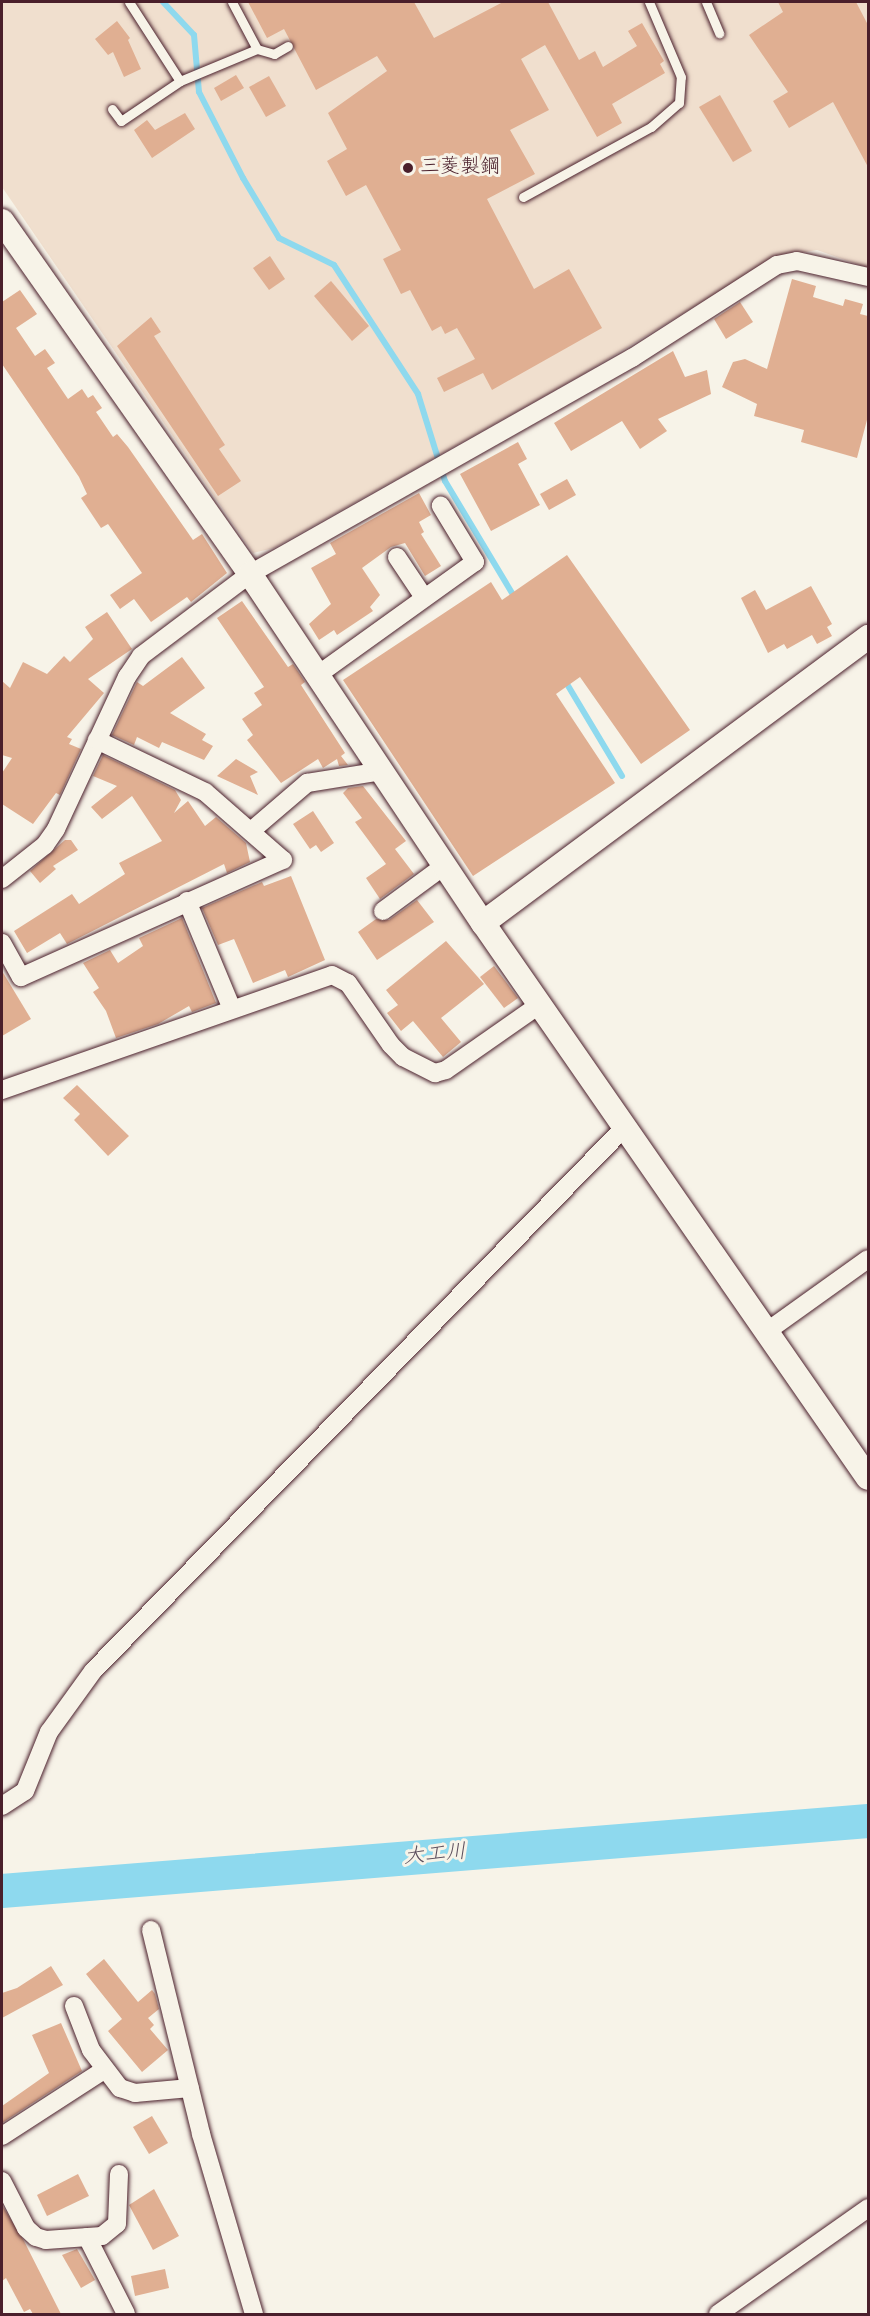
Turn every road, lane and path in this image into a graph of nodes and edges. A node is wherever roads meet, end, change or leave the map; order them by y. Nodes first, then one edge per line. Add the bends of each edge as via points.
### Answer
1 (129, 2) edge
2 (232, 2) edge
3 (649, 2) edge
4 (706, 2) edge
5 (719, 33) dead end
6 (288, 46) dead end
7 (257, 49) junction
8 (180, 81) junction
9 (112, 109) dead end
10 (523, 197) dead end
11 (2, 221) edge
12 (868, 278) edge
13 (441, 506) dead end
14 (397, 557) dead end
15 (250, 574) junction
16 (423, 596) junction
17 (868, 637) edge
18 (319, 674) junction
19 (98, 740) junction
20 (383, 771) junction
21 (251, 831) junction
22 (444, 866) junction
23 (2, 879) edge
24 (188, 901) junction
25 (383, 911) dead end
26 (483, 923) junction
27 (2, 943) edge
28 (539, 1005) junction
29 (232, 1008) junction
30 (2, 1090) edge
31 (625, 1127) junction
32 (868, 1259) edge
33 (766, 1332) junction
34 (868, 1478) edge
35 (2, 1806) edge
36 (151, 1930) dead end
37 (74, 2006) dead end
38 (104, 2070) junction
39 (190, 2088) junction
40 (2, 2136) edge
41 (118, 2174) dead end
42 (2, 2181) edge
43 (868, 2208) edge
44 (87, 2237) junction
45 (118, 2312) edge
46 (254, 2314) edge
47 (718, 2314) edge

1 - 8 lane
2 - 7 lane
3 - 10 lane via 681,77 679,102 651,127
4 - 5 lane
6 - 7 lane via 274,54
7 - 8 lane
8 - 9 lane via 121,121
11 - 15 street
12 - 15 street via 798,261 777,266 632,358
13 - 16 street via 475,562
14 - 16 street
15 - 18 street
15 - 19 street via 141,656
16 - 18 street
17 - 26 street
18 - 20 street
19 - 21 street via 204,792
19 - 23 street via 45,845
20 - 21 street via 308,783
20 - 22 street
21 - 24 street via 283,860
22 - 25 street
22 - 26 street
24 - 27 street via 21,977
24 - 29 street
26 - 28 street
28 - 29 street via 446,1070 435,1073 404,1057 391,1045 339,977 322,976
28 - 31 street
29 - 30 street
31 - 33 street
31 - 35 street via 93,1671 49,1732 25,1791
32 - 33 street
33 - 34 street
36 - 39 street
37 - 38 street via 91,2050
38 - 39 street via 120,2088 135,2093
38 - 40 street
39 - 46 street
41 - 44 street via 117,2224 102,2236
42 - 44 street via 36,2238
43 - 47 street
44 - 45 street

